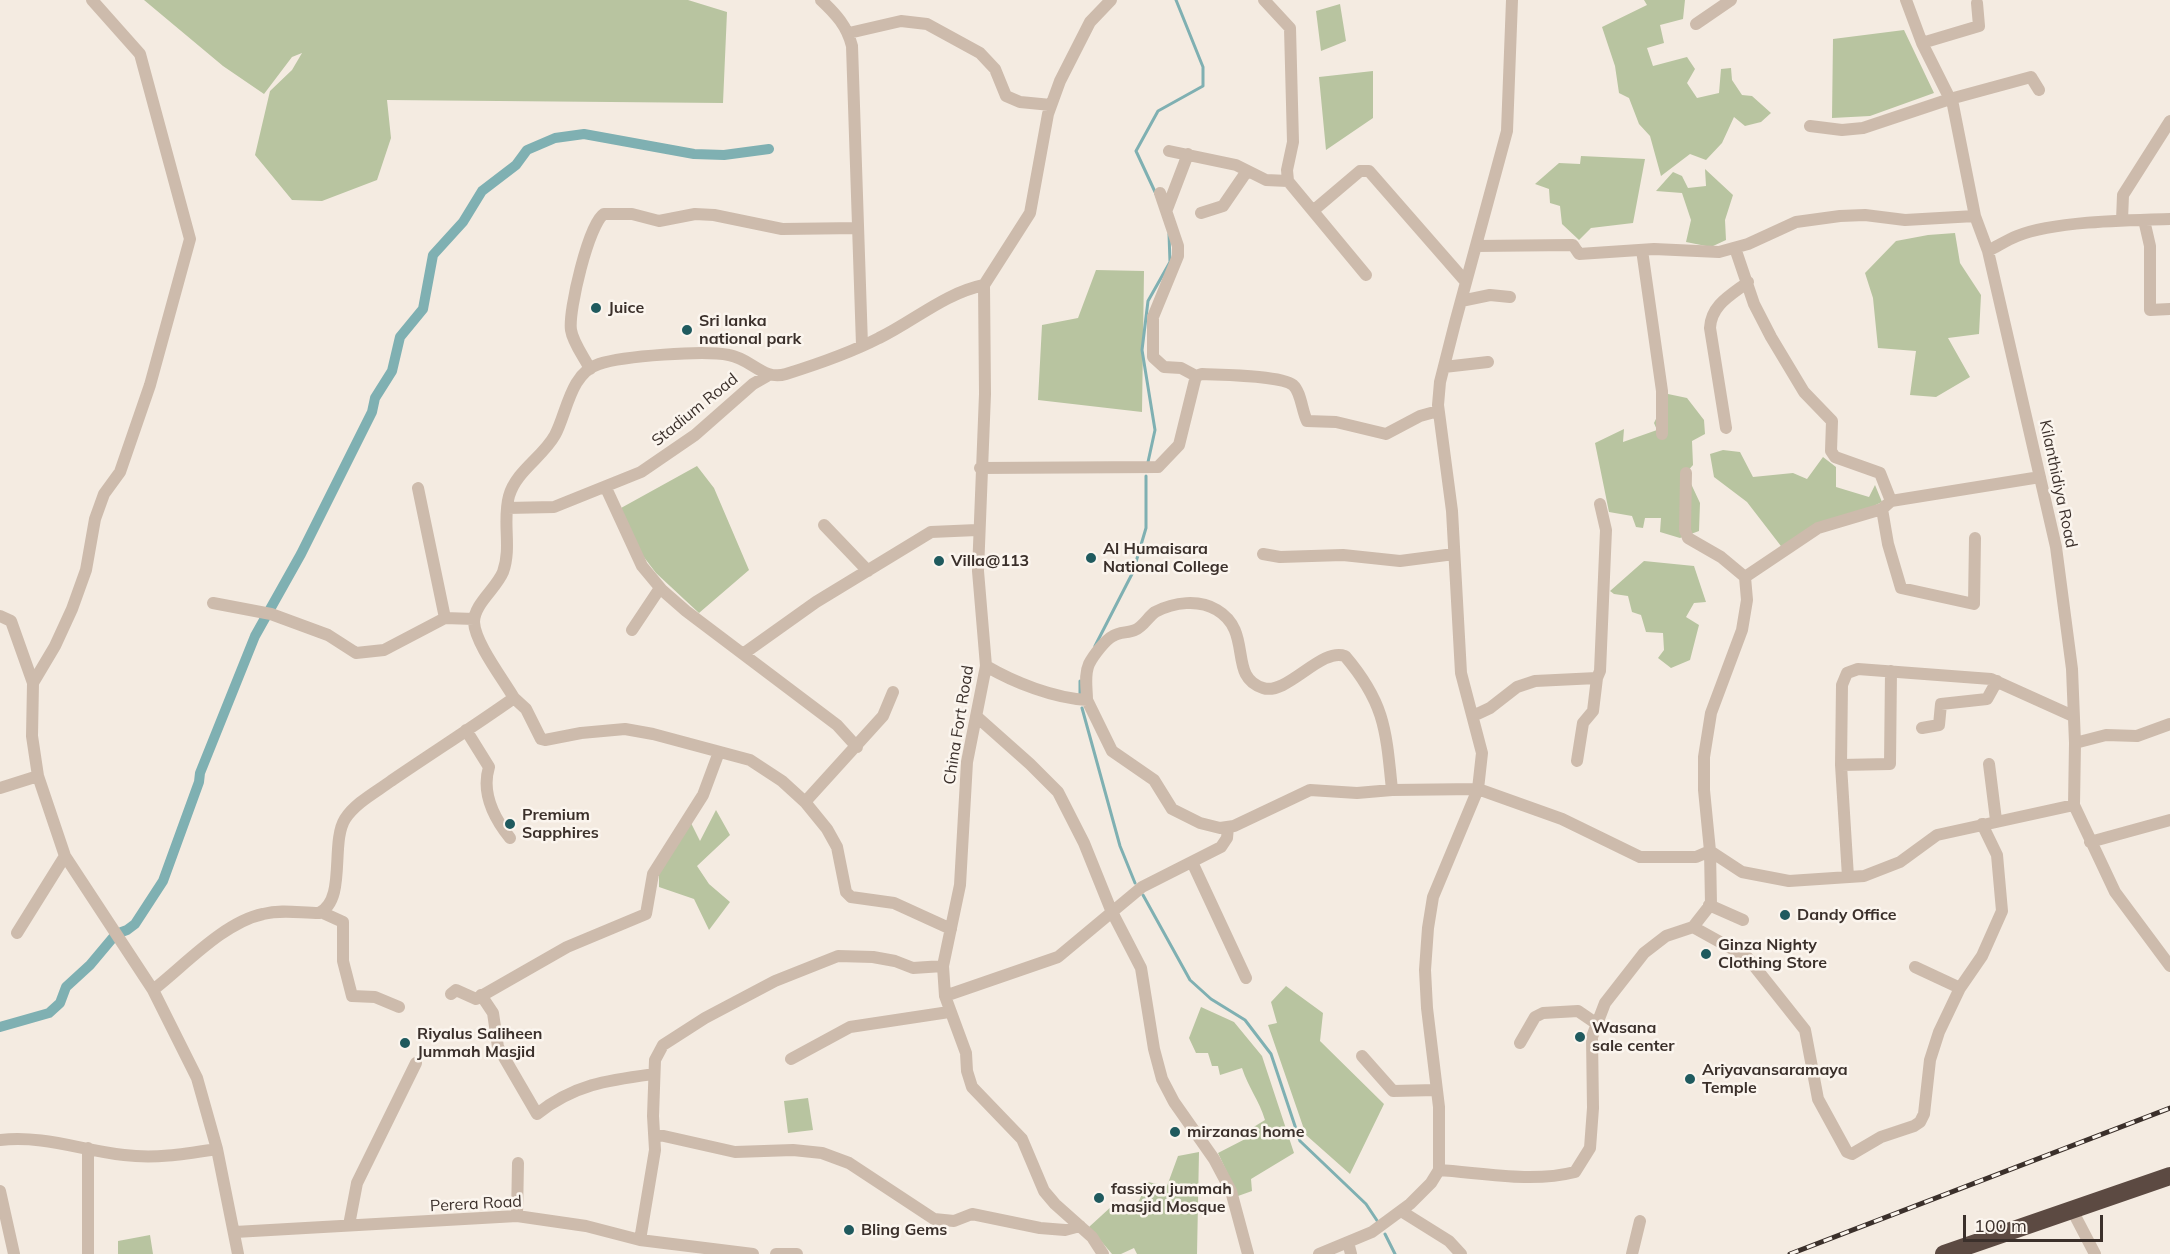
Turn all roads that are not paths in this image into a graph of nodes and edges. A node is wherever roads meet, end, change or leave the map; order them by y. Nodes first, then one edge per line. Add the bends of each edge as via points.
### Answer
1 (92, 0) edge
2 (821, 0) edge
3 (1111, 0) edge
4 (1264, 0) edge
5 (1512, 0) edge
6 (1731, 0) edge
7 (1906, 0) edge
8 (1977, 3) dead end
9 (1696, 24) dead end
10 (849, 33) junction
11 (1922, 43) junction
12 (2039, 90) dead end
13 (1950, 99) junction
14 (1051, 105) junction
15 (2170, 121) edge
16 (1810, 126) dead end
17 (1169, 151) dead end
18 (1188, 154) junction
19 (1247, 171) junction
20 (1288, 181) junction
21 (1160, 193) dead end
22 (1167, 209) junction
23 (1314, 210) junction
24 (1201, 213) dead end
25 (1975, 216) junction
26 (2144, 219) junction
27 (2170, 219) edge
28 (2122, 220) junction
29 (858, 228) junction
30 (1476, 246) junction
31 (1735, 248) junction
32 (1642, 250) junction
33 (1988, 251) junction
34 (1366, 275) dead end
35 (1466, 282) junction
36 (1748, 282) junction
37 (984, 285) junction
38 (1510, 297) dead end
39 (1461, 301) junction
40 (2170, 309) edge
41 (862, 345) junction
42 (1488, 362) dead end
43 (1444, 367) junction
44 (590, 369) junction
45 (767, 376) junction
46 (1196, 376) junction
47 (1438, 411) junction
48 (1726, 428) dead end
49 (1662, 434) dead end
50 (980, 468) junction
51 (1686, 473) dead end
52 (2040, 477) junction
53 (418, 488) dead end
54 (606, 488) junction
55 (1600, 504) dead end
56 (1886, 505) junction
57 (507, 508) junction
58 (824, 525) dead end
59 (977, 530) junction
60 (1976, 538) dead end
61 (1263, 554) dead end
62 (1454, 554) junction
63 (868, 571) junction
64 (1745, 577) junction
65 (660, 588) junction
66 (213, 603) dead end
67 (0, 616) edge
68 (445, 618) junction
69 (474, 620) junction
70 (632, 630) dead end
71 (743, 654) junction
72 (987, 666) junction
73 (1891, 671) junction
74 (1597, 678) junction
75 (1997, 681) junction
76 (33, 683) junction
77 (893, 692) dead end
78 (514, 698) junction
79 (1088, 700) junction
80 (976, 716) junction
81 (1473, 716) junction
82 (2073, 716) junction
83 (2170, 724) edge
84 (1922, 728) dead end
85 (466, 730) junction
86 (2075, 743) junction
87 (857, 747) junction
88 (719, 752) junction
89 (1577, 761) dead end
90 (1989, 764) dead end
91 (1841, 765) junction
92 (38, 776) junction
93 (0, 788) edge
94 (1392, 789) junction
95 (1478, 789) junction
96 (805, 802) junction
97 (2074, 805) junction
98 (1996, 820) junction
99 (2170, 820) edge
100 (1982, 824) junction
101 (1228, 827) junction
102 (510, 838) dead end
103 (2090, 842) junction
104 (1710, 851) junction
105 (64, 856) junction
106 (1192, 862) junction
107 (1848, 877) junction
108 (1709, 905) junction
109 (1111, 910) junction
110 (321, 912) junction
111 (1743, 920) dead end
112 (1693, 927) junction
113 (951, 929) junction
114 (17, 933) dead end
115 (943, 966) junction
116 (2170, 966) edge
117 (1915, 967) dead end
118 (1246, 978) dead end
119 (1960, 988) junction
120 (153, 990) junction
121 (452, 994) dead end
122 (481, 995) junction
123 (945, 996) junction
124 (399, 1007) dead end
125 (950, 1012) junction
126 (1596, 1024) junction
127 (1521, 1043) dead end
128 (1362, 1056) dead end
129 (791, 1059) dead end
130 (416, 1063) dead end
131 (654, 1074) junction
132 (1436, 1090) junction
133 (655, 1134) junction
134 (0, 1140) edge
135 (88, 1148) junction
136 (217, 1149) junction
137 (518, 1163) dead end
138 (1439, 1170) junction
139 (2170, 1176) edge
140 (0, 1191) edge
141 (2072, 1210) junction
142 (1401, 1211) junction
143 (517, 1216) junction
144 (1640, 1221) dead end
145 (350, 1225) junction
146 (1080, 1226) junction
147 (235, 1232) junction
148 (640, 1240) junction
149 (1349, 1248) edge
150 (700, 1250) edge
151 (14, 1254) edge
152 (88, 1254) edge
153 (238, 1254) edge
154 (753, 1254) edge
155 (776, 1254) edge
156 (797, 1254) edge
157 (1103, 1254) edge
158 (1248, 1254) edge
159 (1319, 1254) edge
160 (1461, 1254) edge
161 (1632, 1254) edge
162 (1944, 1254) edge
163 (2095, 1254) edge

1 - 76 street via 140,54 190,239 150,385 120,472 104,494 95,519 86,570 55,646
2 - 10 street
3 - 14 street via 1090,22
4 - 20 street via 1290,28 1293,142
5 - 30 street via 1507,131
6 - 9 street
7 - 11 street, Kilanthidiya Road
8 - 11 street via 1979,26
10 - 14 street via 901,21 927,24 980,53 995,69 1006,96 1020,102
10 - 29 street
11 - 13 street, Kilanthidiya Road
12 - 13 street via 2031,77
13 - 16 street via 1863,128
13 - 25 street, Kilanthidiya Road
14 - 37 street via 1030,213
15 - 28 street via 2123,195
17 - 18 street
18 - 19 street
18 - 22 street
19 - 20 street via 1266,180
19 - 24 street via 1223,206
20 - 23 street
21 - 22 street
22 - 46 street via 1178,256 1153,317 1153,357 1164,368 1180,368
23 - 34 street
23 - 35 street via 1360,171 1369,171
25 - 31 street via 1905,220 1840,216 1796,222
25 - 33 street, Kilanthidiya Road
26 - 27 street
26 - 28 street
26 - 40 street via 2150,246 2150,310
28 - 33 street via 2019,235
29 - 41 street
29 - 44 street via 782,229 714,215 695,214 659,221 632,214 604,214 596,223 576,288 571,330
30 - 32 street via 1573,245 1579,254
30 - 35 street
31 - 32 street via 1719,252
31 - 36 street
32 - 49 street via 1662,391
33 - 52 street, Kilanthidiya Road
35 - 39 street
36 - 48 street via 1711,316
36 - 56 street via 1761,318 1804,392 1830,416 1831,451 1835,457 1880,473
37 - 41 street via 963,290
37 - 50 street, China Fort Road via 985,394
38 - 39 street via 1490,295
39 - 43 street
41 - 45 street via 787,374
42 - 43 street
43 - 47 street
44 - 45 street via 599,364 656,357 725,354 742,358
44 - 57 street via 574,388 553,438 514,484
45 - 54 street, Stadium Road via 672,453
46 - 47 street via 1256,377 1284,382 1293,385 1307,421 1336,422 1378,434
46 - 50 street via 1179,446 1158,467
47 - 62 street
50 - 59 street, China Fort Road
51 - 64 street via 1688,538
52 - 56 street
52 - 82 street, Kilanthidiya Road via 2058,557 2072,669
53 - 68 street
54 - 57 street, Stadium Road via 554,507
54 - 65 street via 642,566
55 - 74 street via 1606,530
56 - 60 street via 1888,544 1901,588 1974,604
56 - 64 street via 1818,528
57 - 69 street via 506,562 497,585
58 - 63 street
59 - 63 street via 931,532
59 - 72 street, China Fort Road
61 - 62 street via 1343,555 1400,561
62 - 81 street via 1461,673
63 - 71 street
64 - 104 street via 1747,600 1742,630 1711,713 1704,757
65 - 70 street
65 - 71 street
66 - 68 street via 267,613 328,635 356,653 384,650
67 - 76 street via 11,621
68 - 69 street
69 - 78 street via 481,642
71 - 87 street via 837,725
72 - 79 street via 1004,676
72 - 80 street, China Fort Road
73 - 75 street
73 - 91 street via 1858,669 1847,673 1842,685
73 - 91 street via 1890,764
74 - 81 street via 1536,681 1517,687
74 - 89 street via 1593,711 1583,723
75 - 82 street
75 - 84 street via 1987,699 1941,704 1939,725
76 - 92 street via 32,736
77 - 87 street via 884,716
78 - 85 street
78 - 88 street via 526,709 541,739 625,729
79 - 94 street via 1086,673 1111,636 1137,629 1154,613 1175,605 1207,606 1226,618 1239,635 1244,674 1265,689 1276,687 1332,655 1345,656 1370,688 1384,723
79 - 101 street via 1112,751 1154,780 1172,809 1200,823
80 - 109 street via 1058,792
80 - 113 street, China Fort Road via 967,762 960,885
81 - 95 street via 1482,753
82 - 86 street, Kilanthidiya Road
83 - 86 street via 2137,736 2106,735
85 - 102 street via 489,767 487,794
85 - 110 street via 347,816 338,837 331,900
86 - 97 street, Kilanthidiya Road
87 - 96 street
88 - 96 street via 750,760
88 - 122 street via 703,795 652,874 646,914 567,947
90 - 98 street
91 - 107 street
92 - 93 street
92 - 105 street
94 - 95 street
94 - 101 street via 1357,793 1310,790
95 - 104 street via 1562,819 1640,857 1696,857
95 - 132 street via 1433,897 1428,928 1426,1008
96 - 113 street via 837,847 850,897 894,903
97 - 98 street
97 - 103 street, Kilanthidiya Road
98 - 100 street
99 - 103 street
100 - 107 street via 1937,835 1900,862 1864,876
100 - 119 street via 1997,855 2002,911 1982,956
101 - 106 street via 1221,847
103 - 116 street, Kilanthidiya Road via 2129,915
104 - 107 street via 1742,872 1790,881
104 - 108 street
105 - 114 street
105 - 120 street
106 - 109 street via 1142,887
106 - 118 street
108 - 111 street
108 - 112 street
109 - 123 street via 1058,957
109 - 158 street via 1141,968 1162,1079 1231,1191
110 - 120 street via 276,912 248,919 207,945
110 - 124 street via 342,922 343,961 352,996 375,997
112 - 119 street via 1747,957 1805,1030 1818,1099 1847,1152 1852,1154 1881,1137 1920,1122 1930,1060
112 - 126 street via 1666,936 1644,953 1605,1003
113 - 115 street, China Fort Road
115 - 123 street, China Fort Road
115 - 131 street via 913,968 896,961 850,955 795,972 705,1018 663,1046 655,1060
117 - 119 street
120 - 136 street via 197,1078
121 - 122 street via 456,990 476,999
122 - 131 street via 500,1033 498,1047 537,1114 554,1101 596,1082
123 - 125 street, China Fort Road
125 - 129 street via 857,1025
125 - 146 street, China Fort Road via 966,1053 972,1087 1022,1139 1044,1191
126 - 127 street via 1578,1011 1543,1013 1535,1017
126 - 138 street via 1592,1037 1590,1149 1575,1172 1537,1177
128 - 132 street via 1393,1091
130 - 145 street via 357,1183
131 - 133 street
132 - 138 street
133 - 146 street via 735,1152 822,1153 849,1163 934,1219 954,1221 972,1214 1040,1228 1065,1230
133 - 148 street
134 - 135 street via 39,1138
135 - 136 street via 169,1157
135 - 152 street
136 - 147 street
137 - 143 street
138 - 142 street
139 - 141 highway
140 - 151 street
141 - 162 highway
141 - 163 street
142 - 149 street
142 - 160 street via 1449,1241
143 - 145 street, Perera Road
143 - 148 street, Perera Road via 586,1226
144 - 161 street
145 - 147 street, Perera Road
146 - 157 street, China Fort Road
147 - 153 street
148 - 150 street, Perera Road
149 - 159 street
150 - 154 street, Perera Road
155 - 156 street

